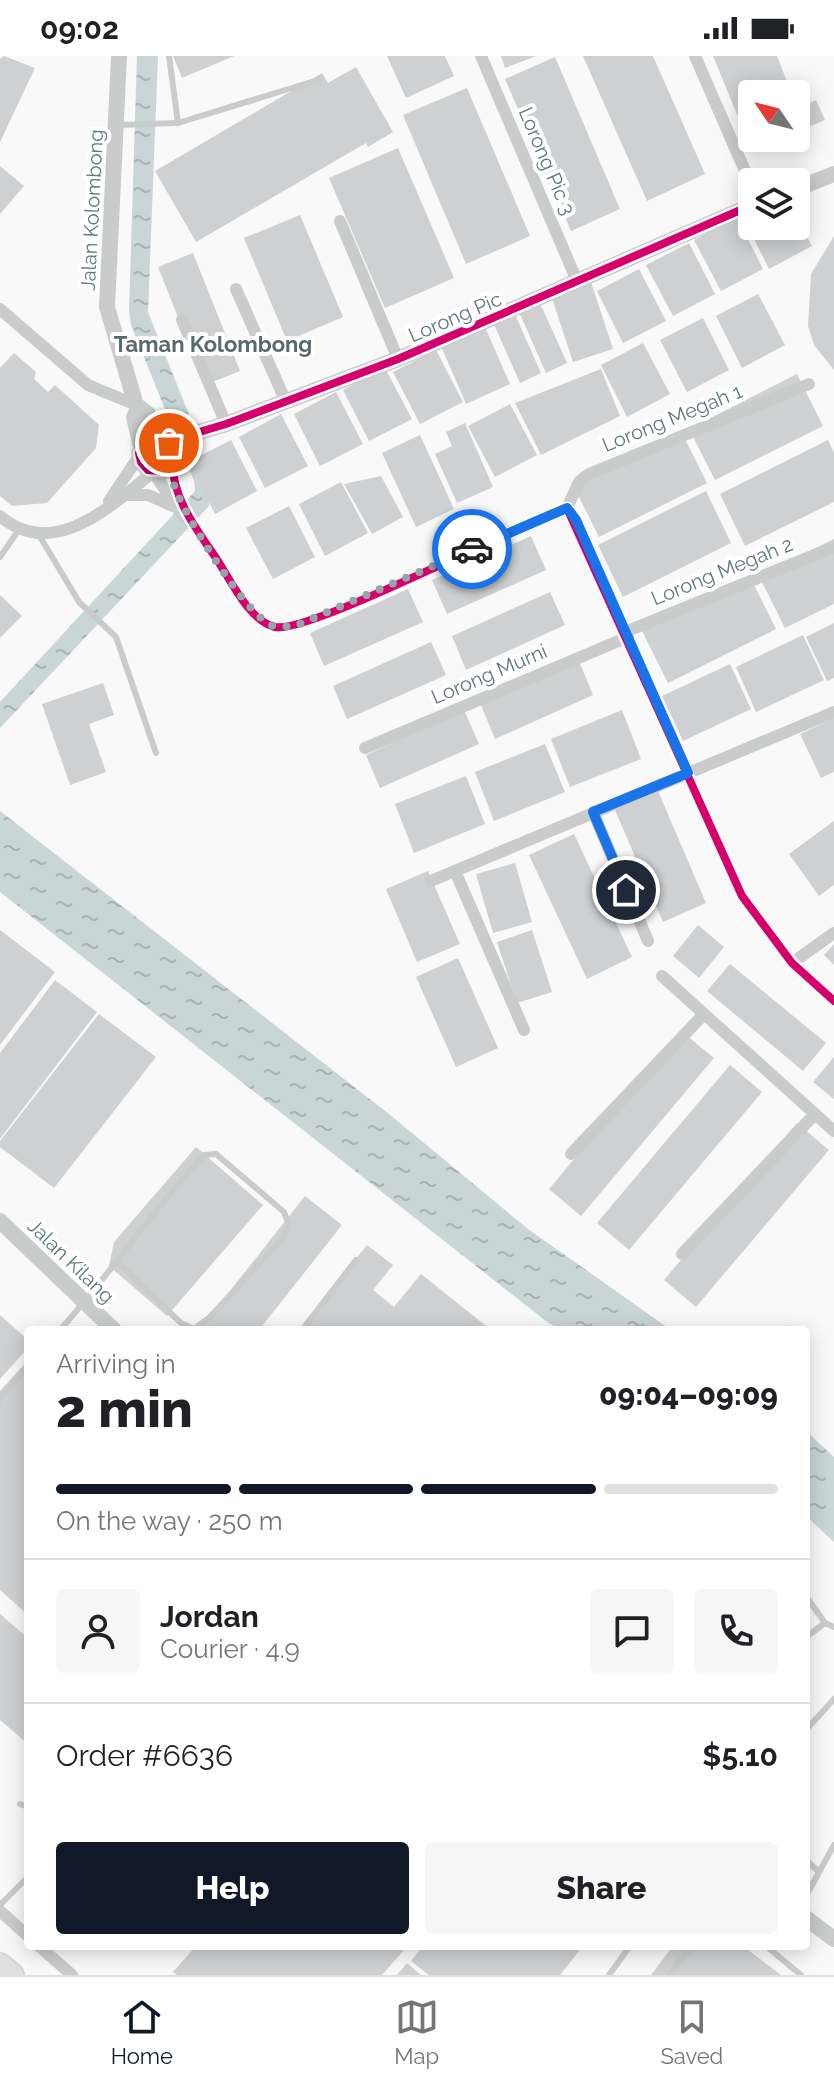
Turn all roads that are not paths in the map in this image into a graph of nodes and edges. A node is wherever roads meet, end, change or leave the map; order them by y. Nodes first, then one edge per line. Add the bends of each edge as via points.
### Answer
1 (119, 56) edge
2 (169, 56) edge
3 (481, 56) edge
4 (695, 56) edge
5 (321, 79) dead end
6 (178, 123) junction
7 (126, 125) junction
8 (744, 168) edge
9 (834, 174) edge
10 (810, 183) edge
11 (738, 211) edge
12 (340, 221) dead end
13 (577, 281) junction
14 (236, 289) dead end
15 (0, 309) edge
16 (182, 320) dead end
17 (398, 359) junction
18 (809, 384) dead end
19 (286, 402) junction
20 (137, 407) junction
21 (226, 424) junction
22 (168, 448) junction
23 (140, 452) junction
24 (153, 472) junction
25 (124, 495) junction
26 (179, 506) junction
27 (567, 508) junction
28 (103, 510) junction
29 (0, 516) edge
30 (18, 531) junction
31 (38, 532) junction
32 (834, 547) edge
33 (0, 557) edge
34 (626, 635) junction
35 (834, 712) edge
36 (365, 748) dead end
37 (156, 753) dead end
38 (688, 773) junction
39 (593, 812) junction
40 (455, 871) junction
41 (431, 881) dead end
42 (834, 933) edge
43 (648, 941) dead end
44 (792, 963) junction
45 (662, 976) dead end
46 (834, 1001) edge
47 (704, 1014) junction
48 (524, 1030) dead end
49 (815, 1114) junction
50 (834, 1131) edge
51 (571, 1154) dead end
52 (0, 1221) edge
53 (682, 1254) dead end
54 (356, 1260) dead end
55 (118, 1263) junction
56 (85, 1302) junction
57 (64, 1326) edge
58 (110, 1326) edge
59 (188, 1326) edge
60 (198, 1326) edge
61 (305, 1326) edge
62 (24, 1371) edge
63 (0, 1398) edge
64 (810, 1602) edge
65 (825, 1623) junction
66 (834, 1627) edge
67 (810, 1634) edge
68 (834, 1699) edge
69 (810, 1726) edge
70 (834, 1845) edge
71 (810, 1864) edge
72 (818, 1871) junction
73 (24, 1881) edge
74 (810, 1888) edge
75 (0, 1905) edge
76 (0, 1911) edge
77 (810, 1921) edge
78 (24, 1932) edge
79 (834, 1939) edge
80 (44, 1950) edge
81 (627, 1950) edge
82 (689, 1950) edge
83 (771, 1950) edge
84 (0, 1965) edge
85 (12, 1975) edge
86 (72, 1975) edge
87 (609, 1975) edge
88 (669, 1975) edge
89 (801, 1975) edge

1 - 7 street, Jalan Kolombong
2 - 6 lane
3 - 13 street, Lorong Pic 3
4 - 8 street
5 - 6 lane
6 - 7 lane
7 - 20 street, Jalan Kolombong via 107,307
9 - 10 street
11 - 13 street, Lorong Pic
12 - 17 street
13 - 17 street, Lorong Pic
14 - 19 street
15 - 20 street via 88,385
16 - 21 street
17 - 19 street, Lorong Pic
18 - 27 street, Lorong Megah 1 via 589,474
19 - 21 street, Lorong Pic
20 - 22 street, Jalan Kolombong via 148,414
20 - 23 street, Jalan Kolombong
21 - 22 street, Lorong Pic via 186,436
22 - 23 street via 151,439
22 - 24 street via 163,471
22 - 26 street
23 - 24 street via 143,466
23 - 28 street
24 - 25 street
24 - 26 street
25 - 26 street via 148,495
25 - 28 street
26 - 27 street via 252,611 273,627 295,626
27 - 34 street
28 - 31 street via 79,526
29 - 30 street
30 - 31 street
30 - 33 lane
31 - 37 lane via 79,602 116,637
32 - 34 street, Lorong Megah 2
34 - 36 street, Lorong Murni
34 - 38 street
35 - 38 street
38 - 39 street
38 - 44 street via 742,896
39 - 40 street
39 - 43 street
40 - 41 street
40 - 48 street
42 - 44 street
44 - 46 street
45 - 47 street
47 - 49 street
47 - 51 street
49 - 50 street
49 - 53 street
52 - 56 street, Jalan Kilang
54 - 61 lane
55 - 56 lane
55 - 59 lane
55 - 60 lane via 147,1220 204,1155 216,1154 284,1212 289,1225 284,1237
56 - 57 lane
56 - 58 street, Jalan Kilang
62 - 63 lane
64 - 65 lane
65 - 66 lane
65 - 67 lane
68 - 69 lane
70 - 72 lane
71 - 72 lane
72 - 74 lane
73 - 75 lane
76 - 78 street
77 - 79 street
80 - 86 street
81 - 87 lane
82 - 88 lane
83 - 89 lane
84 - 85 highway

